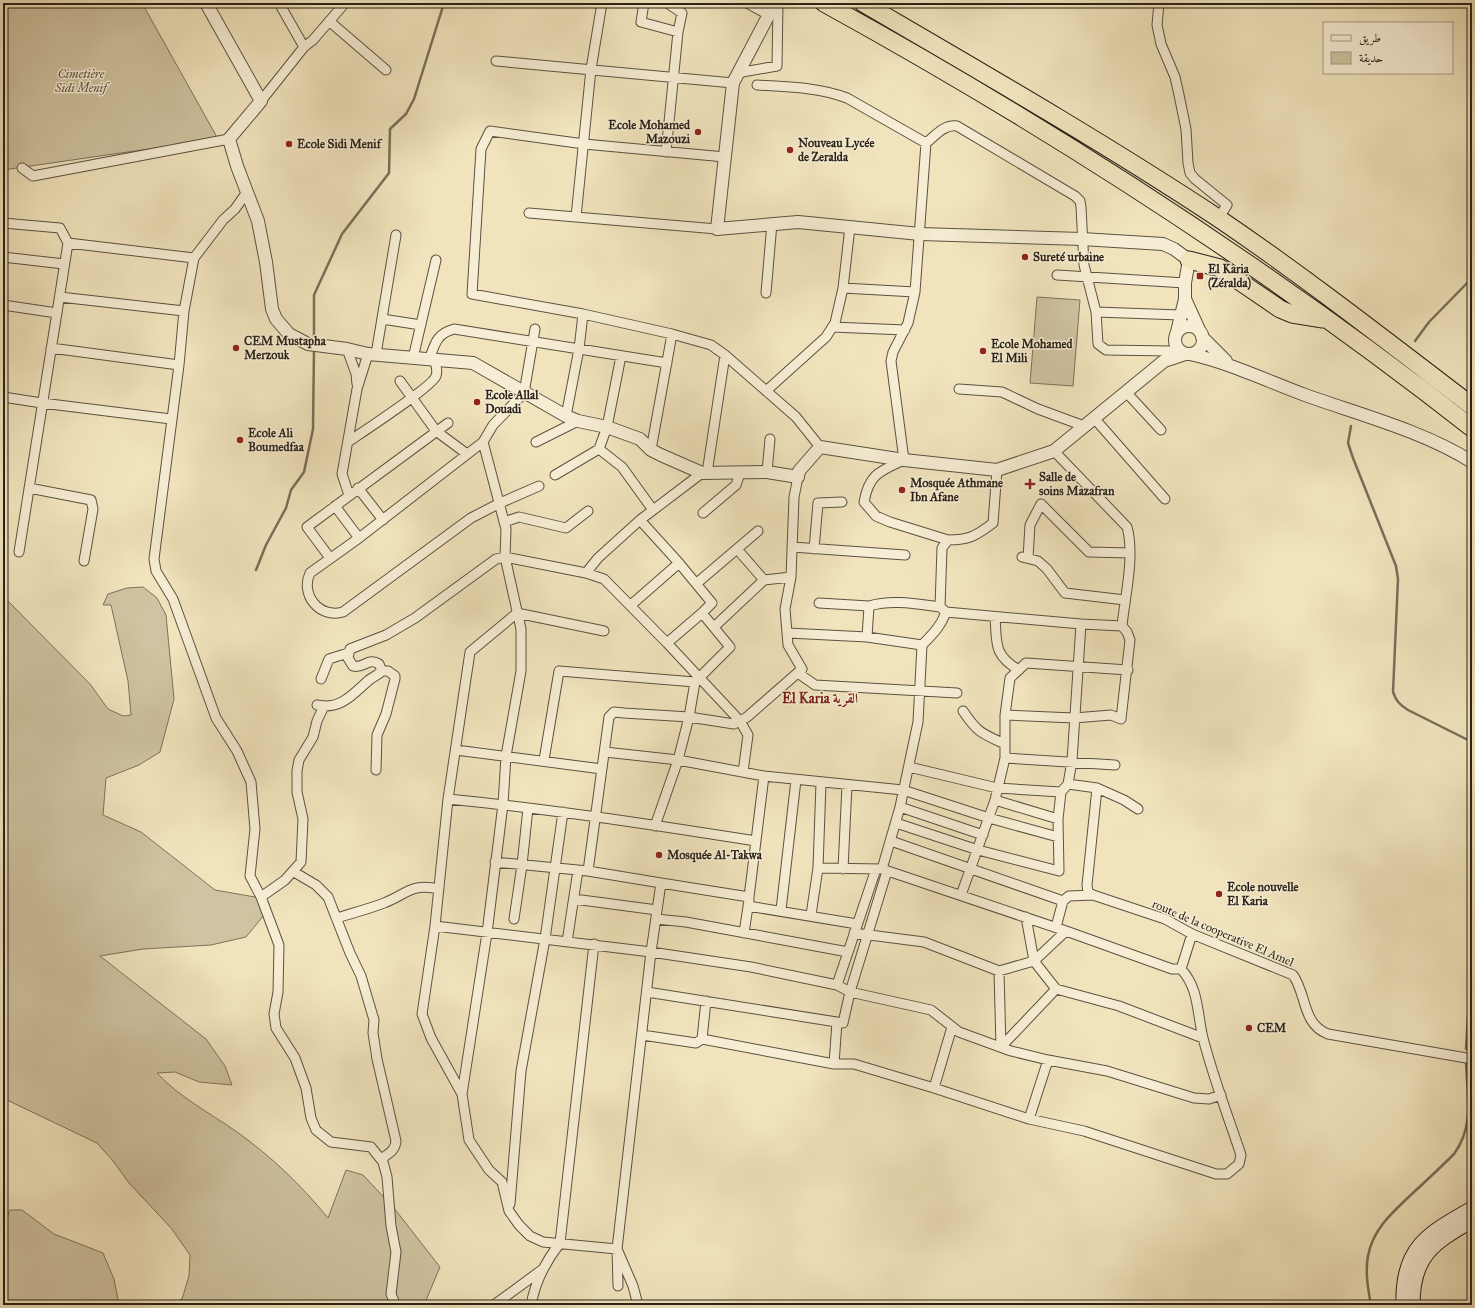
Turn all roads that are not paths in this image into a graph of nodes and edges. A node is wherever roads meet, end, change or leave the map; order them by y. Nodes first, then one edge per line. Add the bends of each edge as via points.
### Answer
1 (206, 3) edge
2 (279, 3) edge
3 (602, 3) edge
4 (644, 3) edge
5 (667, 3) edge
6 (747, 3) edge
7 (775, 3) edge
8 (778, 3) edge
9 (814, 3) edge
10 (863, 3) edge
11 (1159, 3) edge
12 (342, 4) edge
13 (831, 7) edge
14 (767, 14) junction
15 (329, 21) junction
16 (678, 32) junction
17 (304, 47) junction
18 (496, 61) dead end
19 (591, 69) junction
20 (386, 70) dead end
21 (674, 77) junction
22 (735, 78) junction
23 (757, 86) dead end
24 (261, 101) junction
25 (229, 139) junction
26 (926, 143) junction
27 (584, 144) junction
28 (666, 152) junction
29 (725, 157) junction
30 (22, 168) dead end
31 (247, 192) junction
32 (529, 213) dead end
33 (576, 217) junction
34 (1218, 219) junction
35 (3, 223) edge
36 (772, 223) junction
37 (850, 227) junction
38 (717, 229) junction
39 (920, 234) junction
40 (396, 235) dead end
41 (1082, 239) junction
42 (68, 243) junction
43 (3, 257) edge
44 (194, 258) junction
45 (436, 260) dead end
46 (1189, 260) junction
47 (64, 264) junction
48 (1057, 275) dead end
49 (1086, 276) junction
50 (1185, 283) junction
51 (843, 288) junction
52 (915, 292) junction
53 (766, 293) dead end
54 (60, 297) junction
55 (1185, 299) junction
56 (3, 305) edge
57 (184, 311) junction
58 (57, 312) junction
59 (1096, 312) junction
60 (583, 314) junction
61 (1181, 315) junction
62 (382, 319) junction
63 (1327, 320) junction
64 (421, 325) junction
65 (832, 327) junction
66 (535, 329) dead end
67 (905, 330) junction
68 (672, 334) junction
69 (1201, 335) junction
70 (533, 342) junction
71 (1172, 347) junction
72 (51, 348) junction
73 (347, 349) junction
74 (579, 349) junction
75 (372, 354) junction
76 (1188, 354) junction
77 (725, 355) junction
78 (621, 356) junction
79 (413, 358) junction
80 (432, 360) junction
81 (667, 363) junction
82 (179, 364) junction
83 (1232, 366) junction
84 (400, 381) dead end
85 (357, 389) junction
86 (959, 389) dead end
87 (766, 391) junction
88 (1126, 392) junction
89 (524, 393) junction
90 (3, 397) edge
91 (411, 398) junction
92 (42, 403) junction
93 (1472, 406) edge
94 (566, 416) junction
95 (171, 419) junction
96 (578, 421) junction
97 (1089, 422) junction
98 (448, 423) dead end
99 (607, 428) junction
100 (1472, 428) edge
101 (1161, 430) dead end
102 (436, 431) junction
103 (770, 439) dead end
104 (348, 442) junction
105 (484, 442) junction
106 (536, 442) dead end
107 (820, 447) junction
108 (599, 449) junction
109 (651, 450) junction
110 (1054, 451) junction
111 (467, 454) junction
112 (904, 460) junction
113 (1472, 462) edge
114 (997, 470) junction
115 (767, 472) junction
116 (705, 473) junction
117 (740, 473) junction
118 (554, 475) dead end
119 (798, 477) junction
120 (539, 486) dead end
121 (29, 488) junction
122 (358, 488) junction
123 (349, 496) junction
124 (1165, 499) dead end
125 (842, 502) dead end
126 (500, 503) junction
127 (335, 506) junction
128 (653, 510) junction
129 (588, 511) dead end
130 (703, 513) dead end
131 (383, 520) junction
132 (640, 520) junction
133 (504, 522) junction
134 (758, 531) dead end
135 (359, 538) junction
136 (948, 540) junction
137 (792, 547) junction
138 (737, 549) junction
139 (814, 549) junction
140 (19, 552) dead end
141 (1130, 553) junction
142 (905, 555) dead end
143 (505, 557) junction
144 (330, 558) junction
145 (84, 561) dead end
146 (679, 563) junction
147 (586, 573) junction
148 (791, 577) junction
149 (764, 580) junction
150 (697, 583) junction
151 (1125, 600) junction
152 (819, 603) dead end
153 (631, 605) junction
154 (869, 606) junction
155 (943, 609) junction
156 (517, 613) junction
157 (702, 613) junction
158 (995, 616) junction
159 (1082, 624) junction
160 (1122, 626) junction
161 (714, 627) junction
162 (604, 631) dead end
163 (788, 633) junction
164 (867, 637) junction
165 (667, 643) junction
166 (922, 645) junction
167 (348, 653) junction
168 (1008, 664) junction
169 (1078, 666) junction
170 (1019, 670) junction
171 (1128, 670) junction
172 (382, 671) junction
173 (798, 673) junction
174 (1010, 678) junction
175 (321, 679) dead end
176 (697, 679) junction
177 (920, 692) junction
178 (957, 694) dead end
179 (963, 711) dead end
180 (1005, 715) junction
181 (689, 717) junction
182 (1074, 718) junction
183 (740, 721) junction
184 (1005, 744) junction
185 (456, 750) junction
186 (605, 752) junction
187 (506, 756) junction
188 (1005, 758) junction
189 (544, 760) junction
190 (678, 760) junction
191 (1072, 761) junction
192 (1115, 765) dead end
193 (909, 767) junction
194 (602, 769) junction
195 (376, 770) dead end
196 (743, 772) junction
197 (764, 776) junction
198 (796, 780) junction
199 (821, 783) junction
200 (1068, 784) junction
201 (847, 785) junction
202 (997, 788) junction
203 (1097, 788) junction
204 (903, 790) junction
205 (1061, 792) junction
206 (448, 799) junction
207 (995, 800) junction
208 (502, 804) junction
209 (900, 807) junction
210 (528, 808) junction
211 (1138, 809) dead end
212 (563, 812) junction
213 (596, 817) junction
214 (989, 818) junction
215 (1058, 819) junction
216 (896, 823) junction
217 (655, 826) junction
218 (983, 835) junction
219 (1058, 837) junction
220 (756, 841) junction
221 (891, 841) junction
222 (978, 850) junction
223 (495, 862) junction
224 (522, 865) junction
225 (818, 868) junction
226 (556, 869) junction
227 (843, 869) junction
228 (971, 869) junction
229 (882, 870) junction
230 (583, 871) junction
231 (294, 872) junction
232 (661, 883) junction
233 (439, 889) junction
234 (962, 895) junction
235 (1093, 895) junction
236 (261, 897) junction
237 (574, 899) junction
238 (749, 901) junction
239 (1063, 901) junction
240 (781, 910) junction
241 (657, 915) junction
242 (811, 915) junction
243 (1026, 917) junction
244 (337, 918) junction
245 (514, 919) dead end
246 (857, 924) junction
247 (435, 926) junction
248 (1056, 927) junction
249 (1066, 931) junction
250 (487, 933) junction
251 (744, 933) junction
252 (854, 933) junction
253 (1192, 934) junction
254 (866, 935) junction
255 (545, 939) junction
256 (567, 942) junction
257 (594, 944) junction
258 (651, 952) junction
259 (848, 952) junction
260 (1034, 961) junction
261 (1181, 969) junction
262 (999, 971) junction
263 (837, 986) junction
264 (1056, 989) junction
265 (850, 991) junction
266 (647, 992) junction
267 (706, 1001) junction
268 (837, 1022) junction
269 (952, 1027) junction
270 (642, 1036) junction
271 (1203, 1038) junction
272 (702, 1039) junction
273 (1001, 1047) junction
274 (1472, 1059) edge
275 (1048, 1060) junction
276 (834, 1064) junction
277 (934, 1088) junction
278 (462, 1094) junction
279 (1221, 1095) junction
280 (1029, 1119) junction
281 (381, 1159) junction
282 (1472, 1208) edge
283 (509, 1211) junction
284 (1472, 1221) edge
285 (560, 1243) junction
286 (616, 1249) junction
287 (544, 1269) junction
288 (618, 1286) dead end
289 (395, 1304) dead end
290 (494, 1305) edge
291 (531, 1305) edge
292 (638, 1305) edge
293 (1403, 1305) edge
294 (1413, 1305) edge

1 - 24 street
2 - 17 street
3 - 19 street
4 - 16 street via 641,22
5 - 16 street via 682,13
6 - 14 street
7 - 14 street
8 - 22 street via 777,66
9 - 13 highway
10 - 34 highway via 1097,141
11 - 34 street via 1156,25 1179,95 1186,129 1190,173 1227,205
12 - 15 street
13 - 63 highway via 975,89 1085,156 1218,242
14 - 22 street
15 - 17 street via 314,40
15 - 20 street
16 - 21 street
17 - 24 street
18 - 19 street
19 - 21 street
19 - 27 street
21 - 22 street
21 - 28 street
22 - 29 street
23 - 26 street via 806,88 834,93
24 - 25 street
25 - 30 street via 33,176
25 - 31 street
26 - 39 street
26 - 41 street via 945,128 957,126 1075,196 1081,207
27 - 28 street
27 - 33 street
27 - 60 street via 490,131 482,149 472,294
28 - 29 street
29 - 38 street
31 - 44 street
31 - 73 street via 258,221 272,309 276,319 289,334 308,344
32 - 33 street
33 - 38 street
34 - 93 highway via 1343,308
35 - 42 street via 60,228
36 - 37 street via 798,222
36 - 38 street
36 - 53 street
37 - 39 street
37 - 51 street
39 - 41 street
39 - 52 street
40 - 62 street
41 - 46 street via 1164,244
41 - 49 street
42 - 44 street
42 - 47 street
43 - 47 street
44 - 57 street
45 - 64 street
46 - 50 street
46 - 63 highway via 1220,268 1280,309 1292,314
47 - 54 street
48 - 49 street
49 - 50 street
49 - 59 street
50 - 55 street
51 - 52 street
51 - 65 street
52 - 67 street
54 - 57 street
54 - 58 street
55 - 61 street
55 - 69 street
56 - 58 street
57 - 82 street
58 - 72 street
59 - 61 street
59 - 71 street via 1097,342 1102,349
60 - 68 street
60 - 74 street
61 - 71 street
62 - 64 street
62 - 75 street
63 - 100 highway via 1397,369
64 - 79 street
65 - 67 street
65 - 87 street via 826,337
66 - 70 street
67 - 112 street via 891,361
68 - 77 street via 711,345
68 - 81 street
69 - 71 street via 1196,328 1186,326
69 - 76 street via 1201,346
69 - 83 street via 1216,353
70 - 74 street
70 - 80 street via 454,329 444,331 438,337
70 - 89 street
71 - 76 street
71 - 76 street
71 - 88 street
72 - 82 street
72 - 92 street
73 - 75 street
73 - 85 street via 356,374
74 - 78 street
74 - 94 street
75 - 79 street
75 - 85 street
76 - 83 street
77 - 87 street
77 - 116 street
78 - 81 street
78 - 99 street
79 - 80 street
80 - 89 street via 473,363
80 - 91 street via 437,371 436,378
81 - 109 street
82 - 95 street
83 - 113 street via 1422,437
84 - 91 street
85 - 104 street
86 - 97 street via 1002,392 1038,409
87 - 107 street via 796,417
88 - 97 street
88 - 101 street
89 - 94 street
89 - 105 street via 494,425
90 - 92 street
91 - 102 street
91 - 104 street
92 - 95 street
92 - 121 street
94 - 96 street
95 - 236 street via 154,559 156,571 173,600 216,718 237,751 251,782 255,829 250,876
96 - 99 street
96 - 106 street
97 - 110 street
97 - 124 street
98 - 102 street
99 - 108 street
99 - 109 street via 640,439
102 - 111 street
102 - 122 street
103 - 115 street
104 - 123 street via 342,474
105 - 111 street
105 - 126 street
107 - 112 street
107 - 119 street via 799,470
108 - 118 street
108 - 128 street via 622,467
109 - 116 street
110 - 114 street
110 - 141 street via 1127,527
111 - 131 street
112 - 114 street
112 - 136 street via 874,476 866,490 864,502 876,516
114 - 136 street via 993,523 980,533 964,540
115 - 117 street
115 - 119 street
116 - 117 street
116 - 128 street
117 - 130 street via 736,485
119 - 137 street via 794,497
120 - 126 street
121 - 140 street
121 - 145 street via 91,500 92,509
122 - 123 street
122 - 131 street
123 - 127 street
125 - 139 street via 818,503
126 - 133 street
126 - 144 street via 471,518 343,612 335,614 320,610 307,590 310,573
127 - 135 street
127 - 144 street via 307,527
128 - 132 street
129 - 133 street via 566,528 519,517
131 - 135 street
132 - 146 street
132 - 147 street via 598,558
133 - 143 street
134 - 138 street
135 - 144 street
136 - 155 street via 942,548
137 - 139 street
137 - 148 street
138 - 149 street
138 - 150 street
139 - 142 street
141 - 151 street
141 - 151 street via 1089,552 1042,504 1030,525 1025,558 1038,561 1065,593
143 - 147 street
143 - 156 street
143 - 167 street via 496,559 415,618 386,635 354,647
146 - 150 street
146 - 153 street
147 - 153 street via 604,579
148 - 149 street
148 - 163 street via 785,609
149 - 161 street
150 - 157 street via 712,603
151 - 160 street
152 - 154 street
153 - 165 street
154 - 155 street via 880,602 914,603
154 - 164 street
155 - 158 street
155 - 166 street via 942,623
156 - 162 street
156 - 185 street via 470,652
156 - 187 street via 521,671
157 - 161 street
157 - 165 street
158 - 159 street
158 - 168 street via 998,649
159 - 160 street
159 - 169 street
160 - 171 street via 1130,640
161 - 176 street via 730,647
163 - 164 street
163 - 173 street via 788,645 802,669
164 - 166 street
165 - 176 street
166 - 177 street
167 - 172 street via 353,666 373,661 379,664
167 - 175 street via 329,659
168 - 170 street
168 - 174 street
169 - 170 street via 1026,663
169 - 171 street
169 - 182 street
170 - 174 street
171 - 182 street via 1121,719 1112,715
172 - 195 street via 391,672 395,679 386,714 377,735
172 - 231 street via 344,701 333,706 321,705 313,737 306,747 296,776 298,798 303,812 303,839 301,862
173 - 177 street via 815,685
173 - 183 street
174 - 180 street
176 - 181 street
176 - 183 street
176 - 189 street via 559,671
177 - 178 street
177 - 193 street via 918,722
179 - 184 street via 982,734
180 - 182 street
180 - 184 street
181 - 183 street via 734,724
181 - 186 street via 614,712 610,717
181 - 190 street
182 - 191 street
183 - 196 street via 748,736
184 - 188 street
185 - 187 street
185 - 206 street
186 - 190 street
186 - 194 street
187 - 189 street
187 - 208 street
188 - 191 street
188 - 202 street
189 - 194 street
190 - 196 street
190 - 217 street
191 - 192 street
191 - 200 street
193 - 202 street
193 - 204 street
194 - 213 street
196 - 197 street
197 - 198 street
197 - 220 street
198 - 199 street
198 - 240 street
199 - 201 street
199 - 225 street
200 - 203 street
200 - 205 street
201 - 204 street
201 - 227 street
202 - 205 street
202 - 207 street
203 - 211 street
203 - 235 street via 1087,885 1088,892
204 - 209 street
204 - 214 street
205 - 215 street
206 - 208 street
206 - 233 street
207 - 214 street
207 - 215 street
208 - 210 street
208 - 223 street
209 - 216 street
209 - 218 street
210 - 212 street
210 - 224 street
212 - 213 street
212 - 226 street
213 - 217 street
213 - 230 street
214 - 218 street
214 - 219 street
215 - 219 street
216 - 221 street
216 - 222 street
217 - 220 street
218 - 222 street
219 - 222 street via 1059,871
220 - 238 street
221 - 228 street
221 - 229 street
222 - 228 street
223 - 224 street
223 - 250 street
224 - 226 street
224 - 245 street
225 - 227 street
225 - 242 street
226 - 230 street
226 - 255 street
227 - 229 street
228 - 234 street
228 - 239 street
229 - 234 street
229 - 246 street
229 - 254 street
230 - 232 street
230 - 237 street
231 - 236 street
231 - 244 street via 325,893
232 - 238 street
232 - 241 street
233 - 244 street via 416,888 385,903
233 - 247 street
234 - 243 street
235 - 239 street via 1069,896
235 - 253 street, route de la cooperative El Amel via 1165,919
236 - 281 street via 279,945 278,992 274,1014 276,1028 295,1058 309,1101 313,1124 316,1130 331,1142 371,1148
237 - 241 street
237 - 256 street
238 - 240 street
238 - 251 street
239 - 248 street
240 - 242 street
241 - 251 street
241 - 258 street
242 - 246 street
243 - 248 street
243 - 260 street
244 - 281 street via 361,976 374,1020 377,1059 396,1141 396,1148
246 - 252 street
247 - 250 street
247 - 278 street via 422,1014 431,1038
248 - 249 street
249 - 260 street
249 - 261 street via 1172,969
250 - 255 street
250 - 278 street
251 - 259 street
252 - 254 street
252 - 259 street
253 - 261 street
253 - 274 street, route de la cooperative El Amel via 1293,975 1298,982 1310,1021 1318,1031
254 - 262 street via 924,942
254 - 265 street
255 - 256 street
255 - 283 street via 522,1071
256 - 257 street
257 - 258 street
257 - 285 street
258 - 263 street via 751,967
258 - 266 street
259 - 263 street
260 - 262 street
260 - 264 street
261 - 271 street via 1189,978 1194,990
262 - 273 street
263 - 265 street
264 - 271 street via 1119,1006
264 - 273 street
265 - 268 street via 843,1023
265 - 269 street via 930,1010
266 - 267 street
266 - 270 street
267 - 268 street
267 - 272 street
268 - 276 street
269 - 273 street
269 - 277 street
270 - 272 street via 696,1043
270 - 286 street
271 - 279 street
272 - 276 street
273 - 275 street
275 - 279 street via 1107,1071 1194,1098 1209,1099
275 - 280 street
276 - 277 street via 854,1064
277 - 280 street
278 - 283 street via 468,1140 489,1170 502,1182
279 - 280 street via 1241,1155 1239,1164 1227,1174 1216,1174 1084,1131
281 - 289 street via 387,1177 396,1252 391,1294
282 - 293 main road via 1432,1233 1414,1253 1404,1273
283 - 285 street via 530,1236 543,1242
284 - 294 main road via 1438,1242 1423,1258 1415,1278
285 - 286 street
285 - 287 street
286 - 288 street
286 - 292 street via 633,1286
287 - 290 street
287 - 291 street

